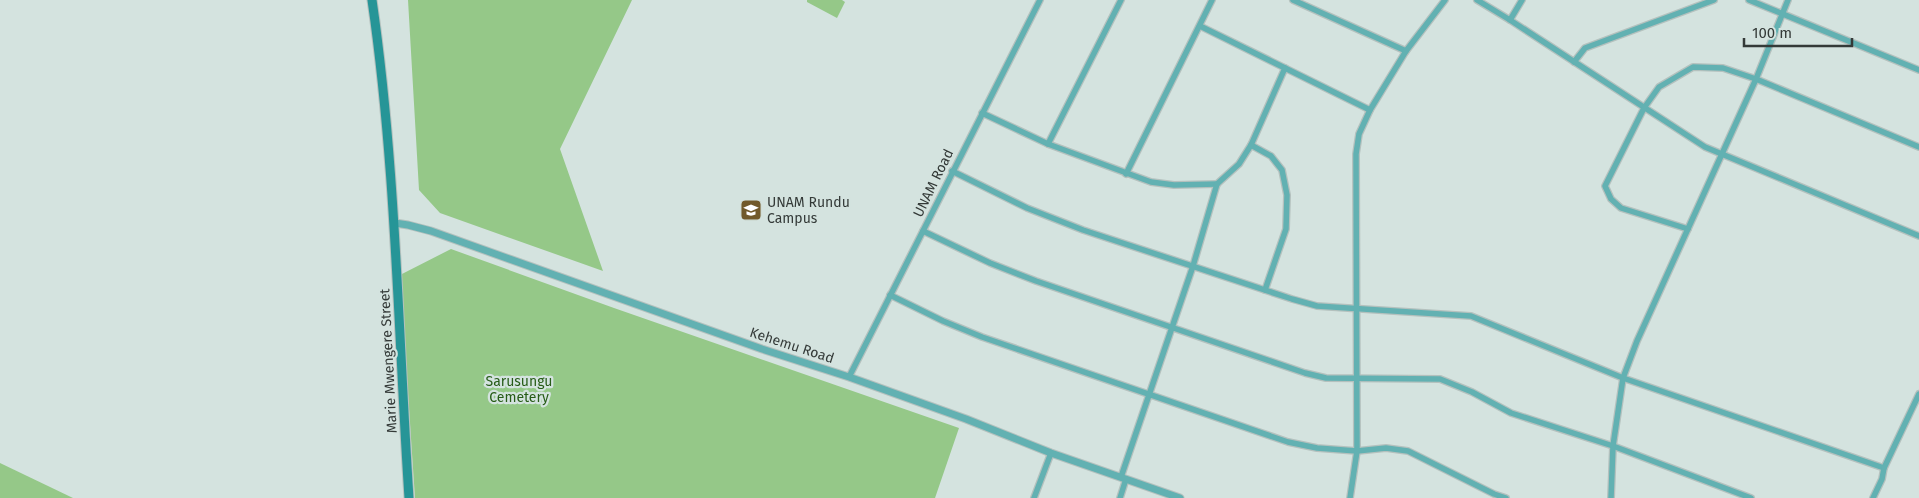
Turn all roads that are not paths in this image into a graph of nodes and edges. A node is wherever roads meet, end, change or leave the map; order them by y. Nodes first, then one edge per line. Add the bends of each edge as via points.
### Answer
1 (372, 0) edge
2 (1040, 0) edge
3 (1121, 0) edge
4 (1212, 0) edge
5 (1293, 0) edge
6 (1445, 0) edge
7 (1477, 0) edge
8 (1522, 0) edge
9 (1714, 0) edge
10 (1748, 0) edge
11 (1788, 0) edge
12 (1782, 14) junction
13 (1510, 20) junction
14 (1200, 26) junction
15 (1406, 52) junction
16 (1574, 62) junction
17 (1285, 68) junction
18 (1919, 70) edge
19 (1756, 79) junction
20 (1644, 108) junction
21 (1370, 110) junction
22 (982, 112) junction
23 (1048, 144) junction
24 (1252, 145) junction
25 (1919, 148) edge
26 (1722, 155) junction
27 (952, 171) junction
28 (1126, 174) junction
29 (1217, 184) junction
30 (395, 223) junction
31 (1688, 229) junction
32 (923, 231) junction
33 (1919, 236) edge
34 (1192, 266) junction
35 (1265, 290) junction
36 (890, 295) junction
37 (1356, 308) junction
38 (1171, 328) junction
39 (849, 377) junction
40 (1357, 378) junction
41 (1623, 378) junction
42 (1149, 394) junction
43 (1919, 394) edge
44 (1613, 446) junction
45 (1357, 451) junction
46 (1051, 453) junction
47 (1884, 468) junction
48 (1124, 478) junction
49 (409, 498) edge
50 (1034, 498) edge
51 (1120, 498) edge
52 (1180, 498) edge
53 (1350, 498) edge
54 (1506, 498) edge
55 (1611, 498) edge
56 (1751, 498) edge
57 (1873, 498) edge

1 - 30 main road, Marie Mwengere Street via 381,60
2 - 22 street, UNAM Road
3 - 23 street
4 - 14 street
5 - 15 street
6 - 15 street
7 - 13 street
8 - 13 street
9 - 16 street via 1585,48
10 - 12 street
11 - 12 street
12 - 18 street
12 - 19 street
13 - 16 street
14 - 17 street
14 - 28 street
15 - 21 street
16 - 20 street
17 - 21 street
17 - 24 street
19 - 20 street via 1723,68 1693,67 1659,87
19 - 25 street
19 - 26 street
20 - 26 street
20 - 31 street via 1605,186 1610,199 1621,208
21 - 37 street via 1359,134 1356,154
22 - 23 street
22 - 27 street, UNAM Road
23 - 28 street
24 - 29 street via 1240,164
24 - 35 street via 1271,156 1282,170 1287,196 1286,229
26 - 31 street
26 - 33 street
27 - 32 street, UNAM Road
27 - 34 street via 1027,208
28 - 29 street via 1174,185
29 - 34 street
30 - 39 street, Kehemu Road via 431,231
30 - 49 main road, Marie Mwengere Street
31 - 41 street
32 - 36 street, UNAM Road
32 - 38 street via 1036,281
34 - 35 street
34 - 38 street
35 - 37 street via 1317,306
36 - 39 street, UNAM Road
36 - 42 street via 982,337
37 - 40 street
37 - 41 street via 1471,316
38 - 40 street via 1305,373 1326,378
38 - 42 street
39 - 46 street, Kehemu Road
40 - 44 street via 1440,380 1472,392 1511,413
40 - 45 street
41 - 44 street
41 - 47 street
42 - 45 street via 1288,442
42 - 48 street
43 - 47 street
44 - 55 street
44 - 56 street
45 - 53 street
45 - 54 street via 1408,450
46 - 48 street, Kehemu Road
46 - 50 street
47 - 57 street
48 - 51 street
48 - 52 street, Kehemu Road

